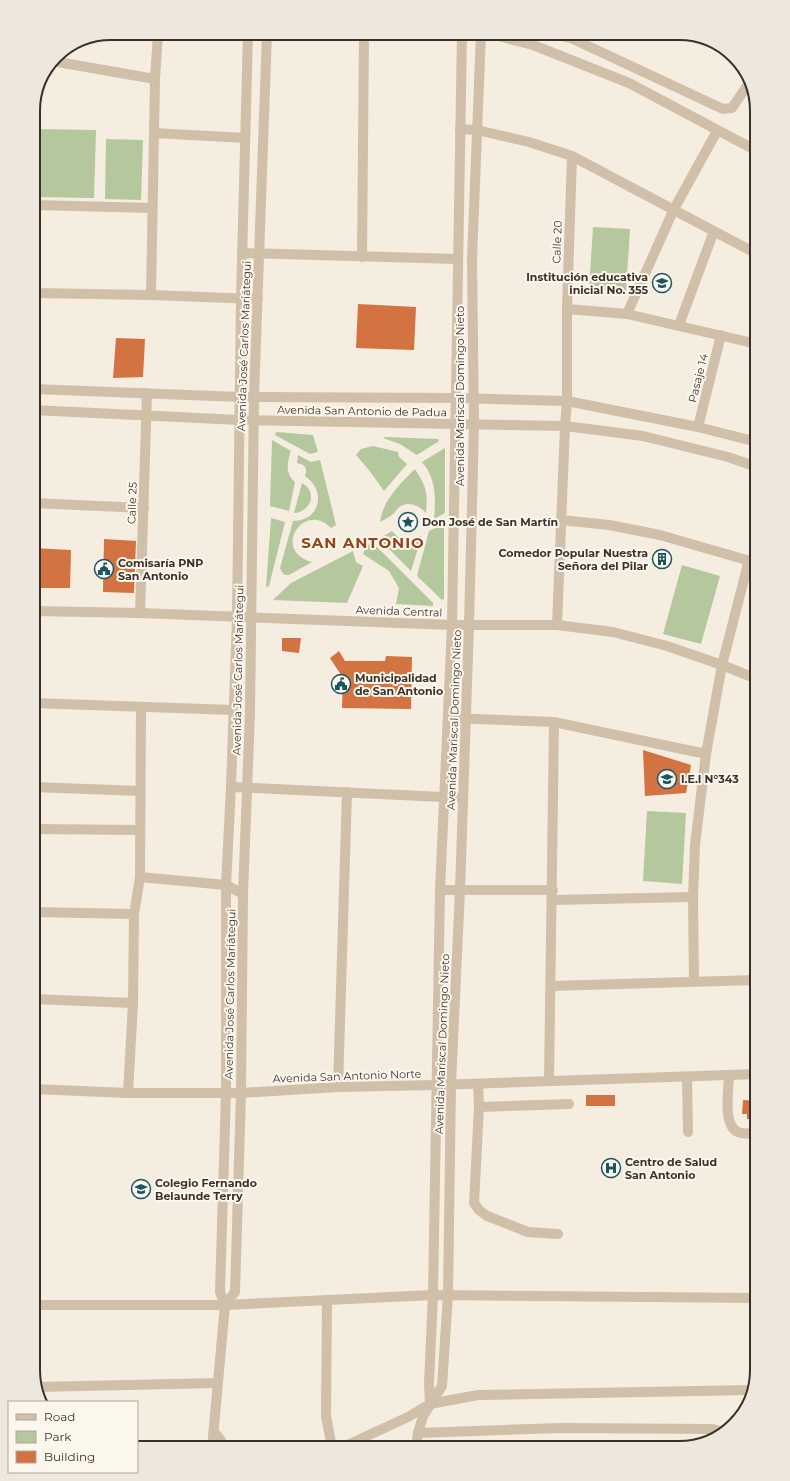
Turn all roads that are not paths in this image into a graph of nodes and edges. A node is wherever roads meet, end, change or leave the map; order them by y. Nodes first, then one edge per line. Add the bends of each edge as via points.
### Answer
1 (158, 40) edge
2 (248, 40) edge
3 (267, 40) edge
4 (364, 40) edge
5 (462, 40) edge
6 (481, 40) edge
7 (514, 40) edge
8 (575, 40) edge
9 (60, 62) edge
10 (155, 79) junction
11 (746, 86) edge
12 (460, 130) junction
13 (477, 130) junction
14 (717, 131) junction
15 (154, 133) junction
16 (245, 138) junction
17 (750, 148) edge
18 (572, 156) junction
19 (40, 205) edge
20 (152, 208) junction
21 (674, 209) junction
22 (714, 231) junction
23 (750, 250) edge
24 (242, 253) junction
25 (259, 253) junction
26 (362, 257) junction
27 (458, 259) junction
28 (40, 293) edge
29 (151, 295) junction
30 (241, 299) junction
31 (258, 299) junction
32 (567, 309) junction
33 (627, 314) junction
34 (679, 325) junction
35 (721, 335) junction
36 (750, 342) edge
37 (40, 389) edge
38 (147, 393) junction
39 (254, 396) junction
40 (240, 397) junction
41 (456, 398) junction
42 (474, 399) junction
43 (567, 402) junction
44 (40, 410) edge
45 (147, 415) junction
46 (239, 420) junction
47 (254, 421) junction
48 (457, 424) junction
49 (474, 425) junction
50 (565, 426) junction
51 (698, 427) junction
52 (750, 440) edge
53 (750, 464) edge
54 (40, 503) edge
55 (144, 508) junction
56 (561, 520) junction
57 (750, 560) edge
58 (750, 571) edge
59 (40, 611) edge
60 (140, 613) junction
61 (237, 618) junction
62 (251, 618) junction
63 (452, 625) junction
64 (469, 625) junction
65 (557, 626) junction
66 (722, 665) junction
67 (750, 676) edge
68 (40, 703) edge
69 (141, 707) junction
70 (232, 710) junction
71 (448, 718) junction
72 (465, 718) junction
73 (554, 722) junction
74 (706, 754) junction
75 (446, 758) junction
76 (464, 760) junction
77 (40, 787) edge
78 (231, 787) junction
79 (248, 788) junction
80 (140, 791) junction
81 (347, 792) junction
82 (445, 797) junction
83 (463, 798) junction
84 (40, 829) edge
85 (140, 830) junction
86 (140, 877) junction
87 (226, 885) junction
88 (440, 890) junction
89 (460, 890) junction
90 (243, 894) junction
91 (553, 895) junction
92 (692, 897) junction
93 (40, 912) edge
94 (134, 914) junction
95 (750, 980) edge
96 (694, 981) junction
97 (551, 986) junction
98 (40, 999) edge
99 (133, 1003) junction
100 (750, 1074) edge
101 (730, 1075) junction
102 (687, 1077) junction
103 (550, 1082) junction
104 (478, 1084) junction
105 (437, 1085) junction
106 (451, 1085) junction
107 (338, 1087) junction
108 (40, 1089) edge
109 (226, 1093) junction
110 (241, 1093) junction
111 (128, 1094) junction
112 (569, 1104) dead end
113 (479, 1107) junction
114 (688, 1132) dead end
115 (750, 1133) edge
116 (558, 1234) dead end
117 (433, 1295) junction
118 (448, 1295) junction
119 (750, 1298) edge
120 (327, 1300) junction
121 (40, 1305) edge
122 (225, 1305) junction
123 (218, 1383) junction
124 (42, 1387) edge
125 (747, 1390) edge
126 (430, 1404) junction
127 (716, 1430) edge
128 (214, 1432) junction
129 (418, 1433) junction
130 (213, 1441) edge
131 (221, 1441) edge
132 (331, 1441) edge
133 (356, 1441) edge
134 (417, 1441) edge

1 - 10 street
2 - 16 street, Avenida José Carlos Mariátegui
3 - 25 street, Avenida José Carlos Mariátegui
4 - 26 street
5 - 12 street, Avenida Mariscal Domingo Nieto
6 - 13 street, Avenida Mariscal Domingo Nieto
7 - 14 street via 533,45 629,84
8 - 11 street via 723,109 732,108
9 - 10 street
10 - 15 street
12 - 13 street
12 - 27 street, Avenida Mariscal Domingo Nieto
13 - 18 street via 529,142
13 - 42 street, Avenida Mariscal Domingo Nieto via 472,259
14 - 17 street
14 - 21 street
15 - 16 street
15 - 20 street
16 - 24 street, Avenida José Carlos Mariátegui
18 - 21 street
18 - 32 street, Calle 20
19 - 20 street
20 - 29 street
21 - 22 street
21 - 33 street
22 - 23 street
22 - 34 street
24 - 25 street
24 - 30 street, Avenida José Carlos Mariátegui
25 - 26 street
25 - 31 street, Avenida José Carlos Mariátegui
26 - 27 street
27 - 41 street, Avenida Mariscal Domingo Nieto
28 - 29 street
29 - 30 street
30 - 31 street
30 - 40 street, Avenida José Carlos Mariátegui
31 - 39 street, Avenida José Carlos Mariátegui
32 - 33 street
32 - 43 street, Calle 20
33 - 34 street
34 - 35 street
35 - 36 street
35 - 51 street, Pasaje 14
37 - 38 street, Avenida San Antonio de Padua
38 - 40 street, Avenida San Antonio de Padua
38 - 45 street, Calle 25
39 - 40 street, Avenida San Antonio de Padua
39 - 41 street, Avenida San Antonio de Padua
39 - 47 street, Avenida José Carlos Mariátegui
40 - 46 street, Avenida José Carlos Mariátegui
41 - 42 street, Avenida San Antonio de Padua
41 - 48 street, Avenida Mariscal Domingo Nieto
42 - 43 street, Avenida San Antonio de Padua
42 - 49 street, Avenida Mariscal Domingo Nieto
43 - 50 street, Calle 20
43 - 51 street, Avenida San Antonio de Padua
44 - 45 street, Avenida San Antonio de Padua
45 - 46 street, Avenida San Antonio de Padua
45 - 55 street, Calle 25
46 - 47 street, Avenida San Antonio de Padua
46 - 61 street, Avenida José Carlos Mariátegui
47 - 48 street, Avenida San Antonio de Padua
47 - 62 street, Avenida José Carlos Mariátegui
48 - 49 street, Avenida San Antonio de Padua
48 - 63 street, Avenida Mariscal Domingo Nieto
49 - 50 street, Avenida San Antonio de Padua
49 - 64 street, Avenida Mariscal Domingo Nieto
50 - 53 street, Avenida San Antonio de Padua via 643,436 728,456
50 - 56 street, Calle 20
51 - 52 street, Avenida San Antonio de Padua
54 - 55 street
55 - 60 street, Calle 25
56 - 57 street via 609,525 660,535
56 - 65 street, Calle 20
58 - 66 street
59 - 60 street, Avenida Central
60 - 61 street, Avenida Central
61 - 62 street, Avenida Central
61 - 70 street, Avenida José Carlos Mariátegui
62 - 63 street, Avenida Central
62 - 79 street, Avenida José Carlos Mariátegui
63 - 64 street, Avenida Central
63 - 71 street, Avenida Mariscal Domingo Nieto
64 - 65 street, Avenida Central
64 - 72 street, Avenida Mariscal Domingo Nieto
65 - 66 street, Avenida Central via 613,632 667,646
66 - 67 street, Avenida Central
66 - 74 street
68 - 69 street
69 - 70 street
69 - 80 street
70 - 78 street, Avenida José Carlos Mariátegui
71 - 72 street
71 - 75 street, Avenida Mariscal Domingo Nieto
72 - 73 street
72 - 76 street, Avenida Mariscal Domingo Nieto
73 - 74 street
73 - 91 street
74 - 92 street
75 - 76 street
75 - 82 street, Avenida Mariscal Domingo Nieto
76 - 83 street, Avenida Mariscal Domingo Nieto
77 - 80 street
78 - 79 street
78 - 87 street, Avenida José Carlos Mariátegui
79 - 81 street
79 - 90 street, Avenida José Carlos Mariátegui
80 - 85 street
81 - 82 street
81 - 107 street
82 - 83 street
82 - 88 street, Avenida Mariscal Domingo Nieto
83 - 89 street, Avenida Mariscal Domingo Nieto
84 - 85 street
85 - 86 street
86 - 87 street
86 - 94 street
87 - 90 street
87 - 109 street, Avenida José Carlos Mariátegui
88 - 89 street
88 - 105 street, Avenida Mariscal Domingo Nieto
89 - 91 street
89 - 106 street, Avenida Mariscal Domingo Nieto
90 - 110 street, Avenida José Carlos Mariátegui
91 - 92 street
91 - 97 street
92 - 96 street
93 - 94 street
94 - 99 street
95 - 96 street
96 - 97 street
97 - 103 street
98 - 99 street
99 - 111 street
100 - 101 street, Avenida San Antonio Norte
101 - 102 street, Avenida San Antonio Norte
101 - 115 street via 730,1124 740,1133
102 - 103 street, Avenida San Antonio Norte
102 - 114 street
103 - 104 street, Avenida San Antonio Norte
104 - 106 street, Avenida San Antonio Norte
104 - 113 street
105 - 106 street, Avenida San Antonio Norte
105 - 107 street, Avenida San Antonio Norte
105 - 117 street, Avenida Mariscal Domingo Nieto
106 - 118 street, Avenida Mariscal Domingo Nieto
107 - 110 street, Avenida San Antonio Norte
108 - 111 street, Avenida San Antonio Norte
109 - 110 street, Avenida San Antonio Norte
109 - 111 street, Avenida San Antonio Norte
109 - 122 street, Avenida José Carlos Mariátegui via 220,1292
110 - 122 street, Avenida José Carlos Mariátegui via 235,1292
112 - 113 street
113 - 116 street via 474,1203 487,1216 528,1232
117 - 118 street
117 - 120 street
117 - 126 street, Avenida Mariscal Domingo Nieto via 428,1383
118 - 119 street
118 - 126 street, Avenida Mariscal Domingo Nieto via 442,1386
120 - 122 street
120 - 132 street via 326,1416
121 - 122 street
122 - 123 street, Avenida José Carlos Mariátegui
123 - 124 street
123 - 128 street, Avenida José Carlos Mariátegui
125 - 126 street via 478,1395
126 - 129 street, Avenida Mariscal Domingo Nieto
126 - 133 street
127 - 129 street via 560,1428
128 - 130 street, Avenida José Carlos Mariátegui
128 - 131 street
129 - 134 street, Avenida Mariscal Domingo Nieto

